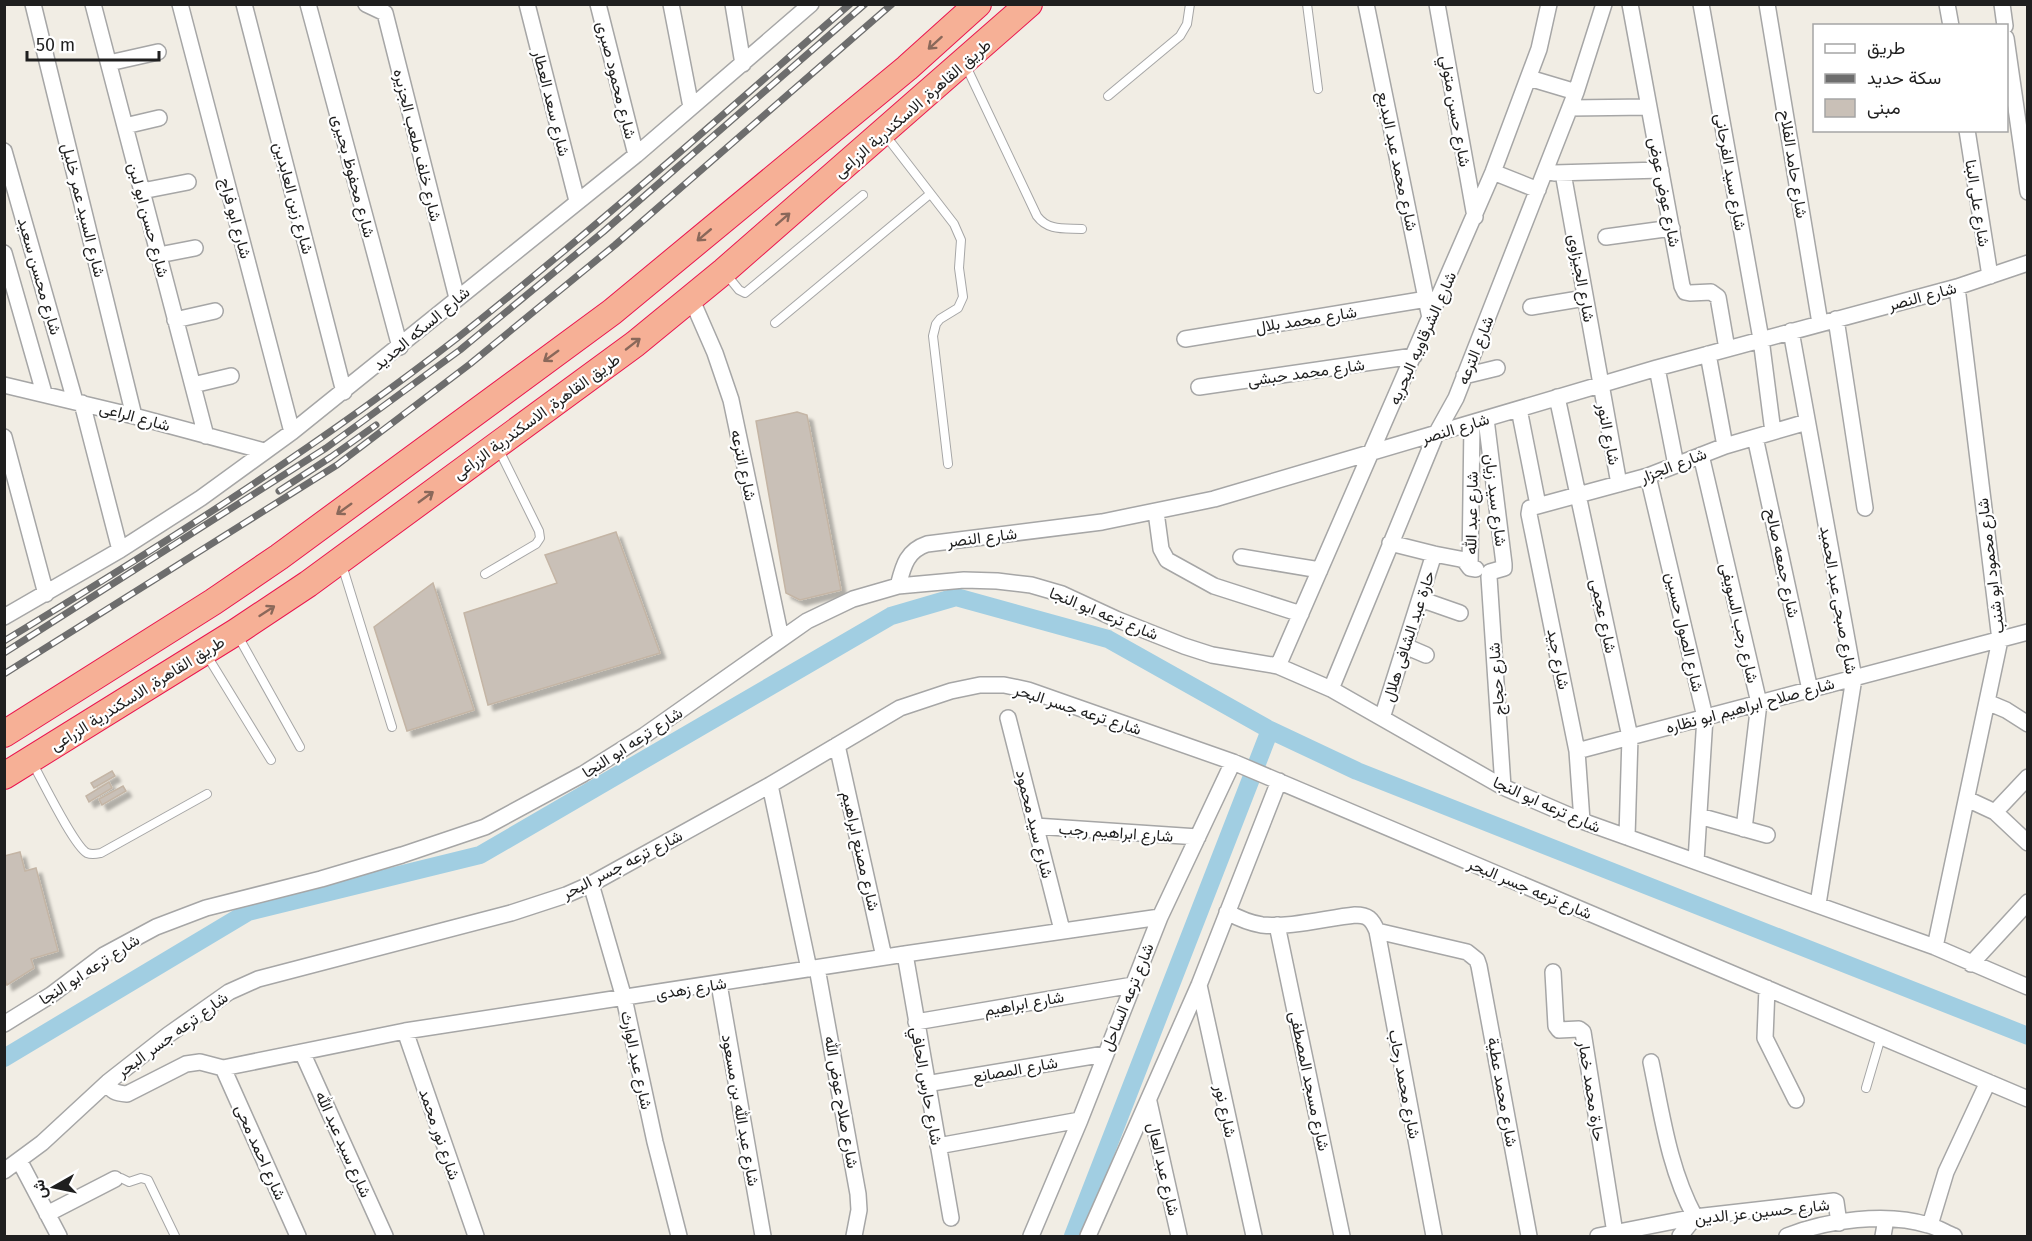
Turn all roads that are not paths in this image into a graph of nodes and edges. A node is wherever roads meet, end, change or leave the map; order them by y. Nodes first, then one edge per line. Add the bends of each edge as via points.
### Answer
1 (33, 4) edge
2 (93, 4) edge
3 (180, 4) edge
4 (244, 4) edge
5 (308, 4) edge
6 (366, 4) edge
7 (527, 4) edge
8 (598, 4) edge
9 (671, 4) edge
10 (733, 4) edge
11 (811, 4) edge
12 (978, 4) edge
13 (1029, 4) edge
14 (1190, 4) edge
15 (1307, 4) edge
16 (1366, 4) edge
17 (1437, 4) edge
18 (1549, 4) edge
19 (1604, 4) edge
20 (1630, 4) edge
21 (1701, 4) edge
22 (1767, 4) edge
23 (1947, 4) edge
24 (2002, 4) edge
25 (797, 10) edge
26 (1951, 24) edge
27 (2005, 24) edge
28 (2008, 45) edge
29 (158, 52) dead end
30 (964, 62) junction
31 (108, 63) junction
32 (743, 64) junction
33 (1529, 78) junction
34 (1318, 89) dead end
35 (1576, 92) junction
36 (1108, 96) dead end
37 (691, 107) junction
38 (1649, 107) junction
39 (1570, 108) junction
40 (159, 118) dead end
41 (125, 126) junction
42 (1967, 132) edge
43 (883, 133) junction
44 (4, 151) edge
45 (636, 155) junction
46 (1661, 170) junction
47 (1493, 172) junction
48 (1563, 172) junction
49 (1545, 173) junction
50 (188, 182) dead end
51 (1538, 190) junction
52 (142, 191) junction
53 (2028, 192) edge
54 (930, 194) junction
55 (862, 195) dead end
56 (577, 201) junction
57 (1475, 217) junction
58 (1672, 228) junction
59 (1082, 229) dead end
60 (1606, 237) dead end
61 (195, 248) dead end
62 (4, 253) edge
63 (159, 255) junction
64 (2028, 263) edge
65 (724, 271) junction
66 (1990, 276) junction
67 (1957, 287) junction
68 (457, 298) junction
69 (691, 298) junction
70 (1585, 298) junction
71 (1426, 299) junction
72 (1531, 307) dead end
73 (215, 311) dead end
74 (1430, 318) junction
75 (1836, 319) junction
76 (176, 320) junction
77 (774, 323) dead end
78 (1820, 323) junction
79 (1791, 331) junction
80 (1185, 339) dead end
81 (1761, 339) junction
82 (400, 347) junction
83 (1727, 349) junction
84 (1708, 354) junction
85 (1414, 356) junction
86 (1497, 368) dead end
87 (1657, 368) junction
88 (231, 376) dead end
89 (1464, 376) junction
90 (1600, 384) junction
91 (4, 385) edge
92 (193, 385) junction
93 (1199, 387) dead end
94 (344, 392) junction
95 (44, 393) junction
96 (1557, 397) junction
97 (79, 402) junction
98 (1519, 409) junction
99 (134, 416) junction
100 (1479, 421) junction
101 (1807, 422) junction
102 (292, 432) junction
103 (1773, 432) junction
104 (1436, 434) junction
105 (206, 436) junction
106 (4, 437) edge
107 (1755, 437) junction
108 (496, 445) junction
109 (1725, 446) junction
110 (264, 451) junction
111 (1371, 454) junction
112 (1701, 455) junction
113 (948, 464) dead end
114 (1676, 465) junction
115 (1648, 476) junction
116 (1619, 484) junction
117 (1578, 494) junction
118 (1538, 505) junction
119 (1866, 508) dead end
120 (1156, 512) junction
121 (1499, 518) junction
122 (1471, 523) junction
123 (1390, 543) junction
124 (120, 550) junction
125 (1434, 554) junction
126 (1241, 557) dead end
127 (340, 560) junction
128 (1470, 568) junction
129 (1320, 570) junction
130 (1490, 572) junction
131 (485, 574) dead end
132 (898, 586) junction
133 (46, 594) junction
134 (1420, 599) junction
135 (1460, 613) dead end
136 (1301, 614) junction
137 (4, 617) edge
138 (236, 632) junction
139 (2028, 632) edge
140 (781, 638) junction
141 (2000, 640) junction
142 (1405, 646) junction
143 (205, 651) junction
144 (1426, 655) dead end
145 (1278, 666) junction
146 (1854, 678) junction
147 (1331, 689) junction
148 (1810, 690) junction
149 (1987, 702) junction
150 (1759, 703) junction
151 (1705, 717) junction
152 (1008, 718) dead end
153 (1382, 718) junction
154 (2028, 724) edge
155 (392, 727) dead end
156 (4, 734) edge
157 (1630, 737) junction
158 (837, 746) junction
159 (300, 747) dead end
160 (1577, 751) junction
161 (31, 760) junction
162 (271, 760) dead end
163 (1233, 762) junction
164 (4, 776) edge
165 (2028, 777) edge
166 (1279, 781) junction
167 (770, 784) junction
168 (1503, 787) junction
169 (207, 794) dead end
170 (1967, 799) junction
171 (1995, 812) junction
172 (1699, 816) junction
173 (1582, 821) junction
174 (1035, 826) junction
175 (1744, 829) junction
176 (1767, 835) dead end
177 (1198, 837) junction
178 (1627, 837) junction
179 (2028, 843) edge
180 (1696, 861) junction
181 (591, 884) junction
182 (2028, 902) edge
183 (1818, 904) junction
184 (1227, 912) junction
185 (1160, 917) junction
186 (1277, 925) junction
187 (1062, 930) junction
188 (1377, 931) junction
189 (1935, 947) junction
190 (905, 954) junction
191 (884, 957) junction
192 (1971, 964) junction
193 (813, 968) junction
194 (1553, 972) dead end
195 (719, 984) junction
196 (1199, 984) junction
197 (1133, 985) junction
198 (2028, 987) edge
199 (1767, 988) junction
200 (624, 998) junction
201 (916, 1022) junction
202 (4, 1024) edge
203 (405, 1031) junction
204 (1881, 1037) junction
205 (302, 1052) junction
206 (1105, 1054) junction
207 (1651, 1062) dead end
208 (223, 1068) junction
209 (108, 1082) junction
210 (1988, 1082) junction
211 (926, 1084) junction
212 (1866, 1088) dead end
213 (2028, 1099) edge
214 (1796, 1100) dead end
215 (1149, 1102) junction
216 (1080, 1120) junction
217 (938, 1146) junction
218 (19, 1160) junction
219 (4, 1171) edge
220 (115, 1179) joint
221 (47, 1214) junction
222 (1695, 1217) junction
223 (951, 1218) dead end
224 (1886, 1220) junction
225 (1930, 1225) junction
226 (1847, 1227) edge
227 (1615, 1233) junction
228 (59, 1236) edge
229 (175, 1236) edge
230 (298, 1236) edge
231 (386, 1236) edge
232 (476, 1236) edge
233 (679, 1236) edge
234 (764, 1236) edge
235 (854, 1236) edge
236 (1031, 1236) edge
237 (1088, 1236) edge
238 (1179, 1236) edge
239 (1254, 1236) edge
240 (1342, 1236) edge
241 (1434, 1236) edge
242 (1529, 1236) edge
243 (1598, 1236) edge
244 (1680, 1236) edge
245 (1787, 1236) edge
246 (1883, 1236) edge
247 (1954, 1236) edge

1 - 99 street, شارع السيد عمر خليل
2 - 31 street, شارع حسن ابو لبن
3 - 102 street, شارع ابو فراج
4 - 94 street, شارع زين العابدين
5 - 82 street, شارع محفوظ بحيرى
6 - 68 street, شارع خلف ملعب الجزيره via 385,13
7 - 56 street, شارع سعد العطار
8 - 45 street, شارع محمود صبرى
9 - 37 street
10 - 32 street
11 - 25 street, شارع السكه الحديد
12 -> 156 highway, طريق القاهرة, الاسكندرية الزراعى via 907,68 612,312 279,557
13 - 30 highway, طريق القاهرة, الاسكندرية الزراعى
14 - 36 lane via 1187,24 1180,36
15 - 34 lane
16 - 71 street, شارع محمد عبد البديع
17 - 57 street, شارع حسن متولي
18 - 33 street, شارع الشرقاويه البحريه
19 - 35 street, شارع الترعه
20 - 38 street, شارع عوض عوض
21 - 81 street, شارع سيد الفرحانى
22 - 78 street, شارع حامد الفلاح
23 - 26 street
24 - 27 street
25 - 32 street, شارع السكه الحديد
28 - 53 street
29 - 31 street
30 - 43 highway, طريق القاهرة, الاسكندرية الزراعى
30 - 59 lane via 1041,221 1052,228
31 - 41 street, شارع حسن ابو لبن
32 - 37 street, شارع السكه الحديد
33 - 35 street
33 - 47 street, شارع الشرقاويه البحريه
35 - 39 street, شارع الترعه
37 - 45 street, شارع السكه الحديد
38 - 39 street
38 - 46 street, شارع عوض عوض
39 - 49 street, شارع الترعه
40 - 41 street
41 - 52 street, شارع حسن ابو لبن
42 - 66 street, شارع على البنا
43 - 54 lane
65 -> 43 highway, طريق القاهرة, الاسكندرية الزراعى
44 - 97 street, شارع محسن سعيد
45 - 56 street, شارع السكه الحديد
46 - 48 street
46 - 58 street, شارع عوض عوض
47 - 51 street
47 - 57 street, شارع الشرقاويه البحريه
48 - 49 street
48 - 70 street, شارع الجيزاوى
49 - 51 street, شارع الترعه
50 - 52 street
51 - 89 street, شارع الترعه
52 - 63 street, شارع حسن ابو لبن
54 - 77 lane
54 - 113 lane via 954,224 961,240 963,301 940,319 933,336
55 - 65 lane via 745,293
56 - 68 street, شارع السكه الحديد
57 - 74 street, شارع الشرقاويه البحريه
58 - 60 street
58 - 83 street, شارع عوض عوض via 1685,292 1716,294
61 - 63 street
62 - 95 street
63 - 76 street, شارع حسن ابو لبن
64 - 66 street, شارع النصر
65 - 69 highway, طريق القاهرة, الاسكندرية الزراعى
66 - 67 street, شارع النصر
67 - 75 street, شارع النصر
67 - 141 street, شارع محمود ابو شنب
68 - 82 street, شارع السكه الحديد
108 -> 69 highway, طريق القاهرة, الاسكندرية الزراعى
69 - 140 street, شارع الترعه via 731,400
70 - 72 street
70 - 90 street, شارع الجيزاوى
71 - 74 street, شارع محمد عبد البديع
71 - 80 street, شارع محمد بلال
73 - 76 street
74 - 85 street, شارع الشرقاويه البحريه
75 - 78 street, شارع النصر
75 - 119 street
76 - 92 street, شارع حسن ابو لبن
78 - 79 street, شارع النصر
79 - 81 street, شارع النصر
79 - 101 street, شارع صبحى عبد الحميد
81 - 83 street, شارع النصر
81 - 103 street, شارع سيد الفرحانى
82 - 94 street, شارع السكه الحديد
83 - 84 street, شارع النصر
84 - 87 street, شارع النصر
84 - 109 street
85 - 93 street, شارع محمد حبشى
85 - 111 street, شارع الشرقاويه البحريه
86 - 89 street
87 - 90 street, شارع النصر
87 - 114 street
88 - 92 street
89 - 104 street, شارع الترعه
90 - 96 street, شارع النصر
90 - 116 street, شارع النور
91 - 95 street, شارع الراعى
92 - 105 street, شارع حسن ابو لبن
94 - 102 street, شارع السكه الحديد
95 - 97 street, شارع الراعى
96 - 98 street, شارع النصر
96 - 117 street, شارع عجمى
97 - 99 street, شارع الراعى
97 - 124 street, شارع محسن سعيد
98 - 100 street, شارع النصر
98 - 118 street
99 - 105 street, شارع الراعى
100 - 104 street, شارع النصر
100 - 121 street, شارع سيد زيان
100 - 122 street, شارع عبد الله
101 - 103 street, شارع الجزار
101 - 146 street, شارع صبحى عبد الحميد
102 - 110 street, شارع السكه الحديد
103 - 107 street, شارع الجزار
104 - 111 street, شارع النصر
104 - 123 street, شارع الترعه
105 - 110 street, شارع الراعى
106 - 133 street
107 - 109 street, شارع الجزار
107 - 148 street, شارع جمعه صالح
127 -> 108 highway, طريق القاهرة, الاسكندرية الزراعى
108 - 131 lane via 540,538
109 - 112 street, شارع الجزار
110 - 124 street, شارع السكه الحديد via 201,498
111 - 120 street, شارع النصر
111 - 129 street, شارع الشرقاويه البحريه
112 - 114 street, شارع الجزار
112 - 150 street, شارع رجب السويفى
114 - 115 street, شارع الجزار
115 - 116 street, شارع الجزار
115 - 151 street, شارع الصول حسين
116 - 117 street, شارع الجزار
117 - 118 street, شارع الجزار
117 - 157 street, شارع عجمى
118 - 160 street, شارع جيد via 1530,508 1529,514
120 - 132 street, شارع النصر via 927,544 909,555
120 - 136 street via 1161,549 1167,560 1214,586
121 - 122 street
121 - 130 street, شارع سيد زيان via 1504,566
122 - 128 street, شارع عبد الله
123 - 125 street
123 - 147 street, شارع الترعه
124 - 133 street, شارع السكه الحديد
125 - 128 street via 1464,560
125 - 134 street, حارة عبد الشافى هلال
126 - 129 street
138 -> 127 highway, طريق القاهرة, الاسكندرية الزراعى
127 - 155 lane
128 - 130 street
129 - 136 street, شارع الشرقاويه البحريه
130 - 168 street, شارع حجاج
132 - 140 street, شارع ترعه ابو النجا via 853,599
132 - 145 street, شارع ترعه ابو النجا via 964,580 1031,585 1062,594 1184,646
133 - 137 street, شارع السكه الحديد
134 - 135 street
134 - 142 street, حارة عبد الشافى هلال
136 - 145 street, شارع الشرقاويه البحريه
138 - 143 highway, طريق القاهرة, الاسكندرية الزراعى
138 - 159 lane
139 - 141 street, شارع صلاح ابراهيم ابو نظاره
140 - 202 street, شارع ترعه ابو النجا via 645,735 486,827 321,879 206,908 156,927 105,955
141 - 146 street, شارع صلاح ابراهيم ابو نظاره
141 - 149 street, شارع محمود ابو شنب
142 - 144 street
142 - 153 street, حارة عبد الشافى هلال
143 - 161 highway, طريق القاهرة, الاسكندرية الزراعى
143 - 162 lane
145 - 147 street, شارع ترعه ابو النجا
146 - 148 street, شارع صلاح ابراهيم ابو نظاره
146 - 183 street, شارع صبحى عبد الحميد
147 - 153 street, شارع ترعه ابو النجا
148 - 150 street, شارع صلاح ابراهيم ابو نظاره
149 - 154 street
149 - 170 street, شارع محمود ابو شنب
150 - 151 street, شارع صلاح ابراهيم ابو نظاره
150 - 175 street, شارع رجب السويفى
151 - 157 street, شارع صلاح ابراهيم ابو نظاره
151 - 172 street, شارع الصول حسين
152 - 174 street, شارع سيد محمود
153 - 168 street, شارع ترعه ابو النجا
157 - 160 street, شارع صلاح ابراهيم ابو نظاره
157 - 178 street, شارع عجمى
158 - 163 street, شارع ترعه جسر البحر via 900,708 923,699 980,685 1004,685
158 - 167 street, شارع ترعه جسر البحر
158 - 191 street, شارع مصنع ابراهيم
160 - 173 street, شارع جيد
161 - 164 highway, طريق القاهرة, الاسكندرية الزراعى
161 - 169 lane via 74,837 84,851 92,854 101,853
163 - 166 street, شارع ترعه جسر البحر
163 - 177 street, شارع ترعه الساحل
165 - 171 street
166 - 184 street
166 - 199 street, شارع ترعه جسر البحر
167 - 181 street, شارع ترعه جسر البحر
167 - 193 street, شارع صلاح عوض الله
168 - 173 street, شارع ترعه ابو النجا
170 - 171 street
170 - 189 street, شارع محمود ابو شنب
171 - 179 street
172 - 175 street
172 - 180 street, شارع الصول حسين
173 - 178 street, شارع ترعه ابو النجا
174 - 177 street, شارع ابراهيم رجب
174 - 187 street, شارع سيد محمود
175 - 176 street
177 - 185 street, شارع ترعه الساحل
178 - 180 street, شارع ترعه ابو النجا
180 - 183 street, شارع ترعه ابو النجا
181 - 200 street, شارع عبد الوارث
181 - 209 street, شارع ترعه جسر البحر via 512,912 258,979 229,992
182 - 192 street
183 - 189 street, شارع ترعه ابو النجا
184 - 186 street via 1247,921
184 - 196 street
185 - 187 street, شارع زهدى
185 - 197 street, شارع ترعه الساحل
186 - 188 street via 1366,915
186 - 240 street, شارع مسجد المصطفى
187 - 190 street, شارع زهدى
188 - 241 street, شارع محمد رحاب
188 - 242 street, شارع محمد عطية via 1467,952 1477,960
189 - 192 street, شارع ترعه ابو النجا
190 - 191 street, شارع زهدى
190 - 201 street, شارع حارس الحافي
191 - 193 street, شارع زهدى
192 - 198 street, شارع ترعه ابو النجا
193 - 195 street, شارع زهدى
193 - 235 street, شارع صلاح عوض الله via 858,1194
194 - 227 street, حارة محمد خمار via 1556,1026 1559,1030 1583,1032
195 - 200 street, شارع زهدى
195 - 234 street, شارع عبد الله بن مسعود
196 - 215 street
196 - 239 street, شارع نور
197 - 201 street, شارع ابراهيم
197 - 206 street, شارع ترعه الساحل
199 - 204 street, شارع ترعه جسر البحر
199 - 214 street via 1765,1038
200 - 203 street, شارع زهدى
200 - 233 street, شارع عبد الوارث
201 - 211 street, شارع حارس الحافي
203 - 205 street, شارع زهدى
203 - 232 street, شارع نور محمد
204 - 210 street, شارع ترعه جسر البحر
204 - 212 lane
205 - 208 street, شارع زهدى
205 - 231 street, شارع سيد عبد الله
206 - 211 street, شارع المصانع
206 - 216 street, شارع ترعه الساحل
207 - 222 street via 1670,1159
208 - 209 street via 200,1062 186,1064 127,1094 116,1093
208 - 230 street, شارع احمد محى
209 - 218 street, شارع ترعه جسر البحر
210 - 213 street, شارع ترعه جسر البحر
210 - 225 street via 1946,1172
211 - 217 street, شارع حارس الحافي
215 - 237 street
215 - 238 street, شارع عبد العال
216 - 217 street
216 - 236 street, شارع ترعه الساحل
217 - 223 street, شارع حارس الحافي
218 - 219 street, شارع ترعه جسر البحر
218 - 221 street
220 - 221 street
220 - 229 lane via 148,1180
221 - 228 street
222 - 226 street, شارع حسين عز الدين via 1834,1201
222 - 227 street, شارع حسين عز الدين
222 - 244 street
224 - 225 street
224 - 226 street
224 - 246 street
225 - 247 street
226 - 245 street via 1800,1231
227 - 243 street, شارع حسين عز الدين

